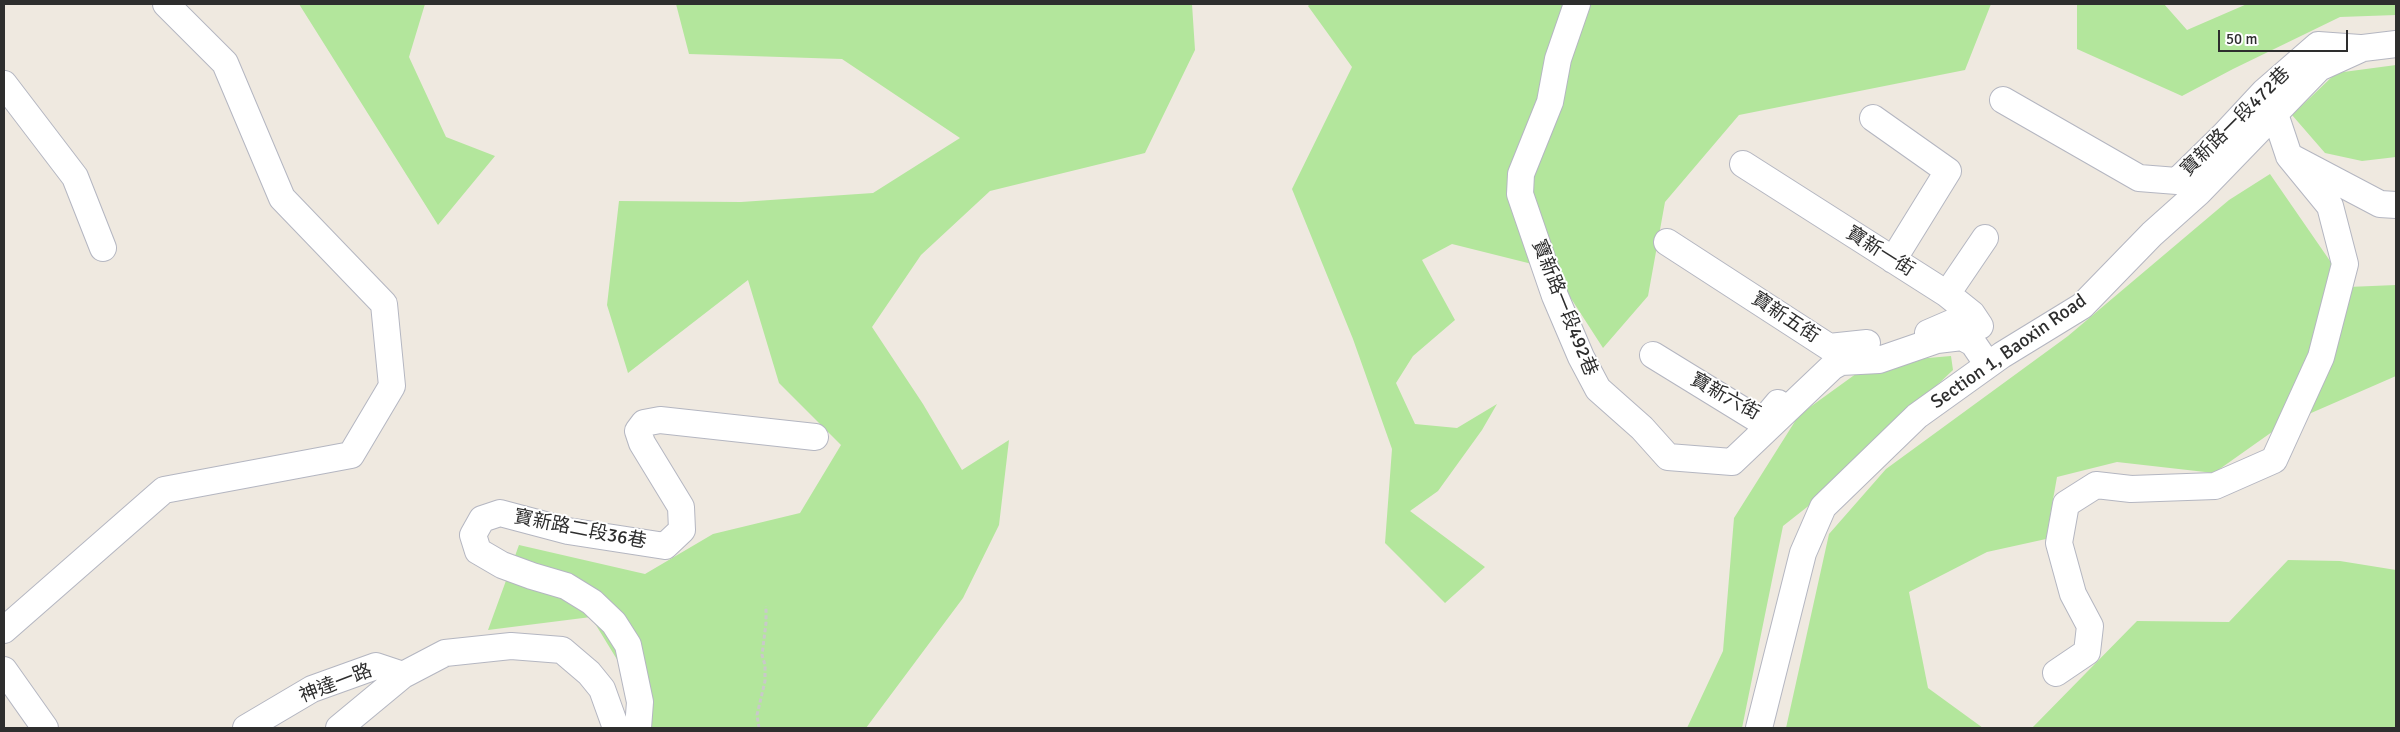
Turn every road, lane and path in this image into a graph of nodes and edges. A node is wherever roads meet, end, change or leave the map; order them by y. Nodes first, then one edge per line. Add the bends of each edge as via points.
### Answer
1 (166, 4) edge
2 (1577, 4) edge
3 (2396, 44) edge
4 (2363, 48) junction
5 (4, 84) edge
6 (2003, 100) dead end
7 (2275, 114) junction
8 (1873, 118) dead end
9 (2288, 156) junction
10 (1743, 164) dead end
11 (2396, 205) edge
12 (1985, 238) dead end
13 (1667, 242) dead end
14 (103, 248) dead end
15 (1892, 260) junction
16 (1947, 294) junction
17 (1972, 314) junction
18 (1828, 346) junction
19 (1653, 355) dead end
20 (1995, 360) junction
21 (815, 437) dead end
22 (766, 606) dead end
23 (4, 630) edge
24 (4, 670) edge
25 (2056, 673) dead end
26 (403, 676) junction
27 (46, 728) edge
28 (246, 728) edge
29 (339, 728) edge
30 (616, 728) edge
31 (638, 728) edge
32 (759, 728) edge
33 (1759, 728) edge

1 - 23 street via 225,63 282,198 384,304 392,386 351,455 164,490
2 - 20 street, 寶新路一段492巷 via 1558,59 1550,102 1521,174 1520,194 1555,296 1598,390 1642,428 1668,457 1732,462 1841,362 1879,360 1937,340 1962,337
3 - 4 street, Section 1, Baoxin Road
4 - 6 street, 寶新路一段472巷 via 2318,45 2264,92 2177,181 2139,178
4 - 7 street, Section 1, Baoxin Road via 2319,68
5 - 14 street via 75,177
7 - 9 street
7 - 20 street, Section 1, Baoxin Road via 2082,306
8 - 15 street via 1948,171
9 - 11 street via 2380,204
9 - 25 street via 2330,206 2345,264 2317,366 2274,460 2215,486 2131,489 2096,485 2066,504 2059,544 2073,594 2090,626 2087,652
10 - 15 street, 寶新一街
12 - 16 street
13 - 18 street, 寶新五街
15 - 16 street, 寶新一街
16 - 17 street, 寶新一街
17 - 18 street, 寶新五街 via 1926,334 1897,341
17 - 20 street, 寶新一街
18 - 19 street, 寶新六街 via 1762,422
20 - 33 street, Section 1, Baoxin Road via 1917,416 1823,507 1803,553
21 - 31 street, 寶新路二段36巷 via 660,420 644,423 638,431 642,443 681,507 682,530 665,546 568,532 500,513 482,519 473,535 478,551 502,565 566,586 592,602 614,623 628,645 640,702
22 - 32 path via 762,655 765,681 757,715
24 - 27 street
26 - 28 street, 神達一路 via 376,666 312,688
26 - 29 street
26 - 30 street via 445,653 511,646 562,650 602,689

